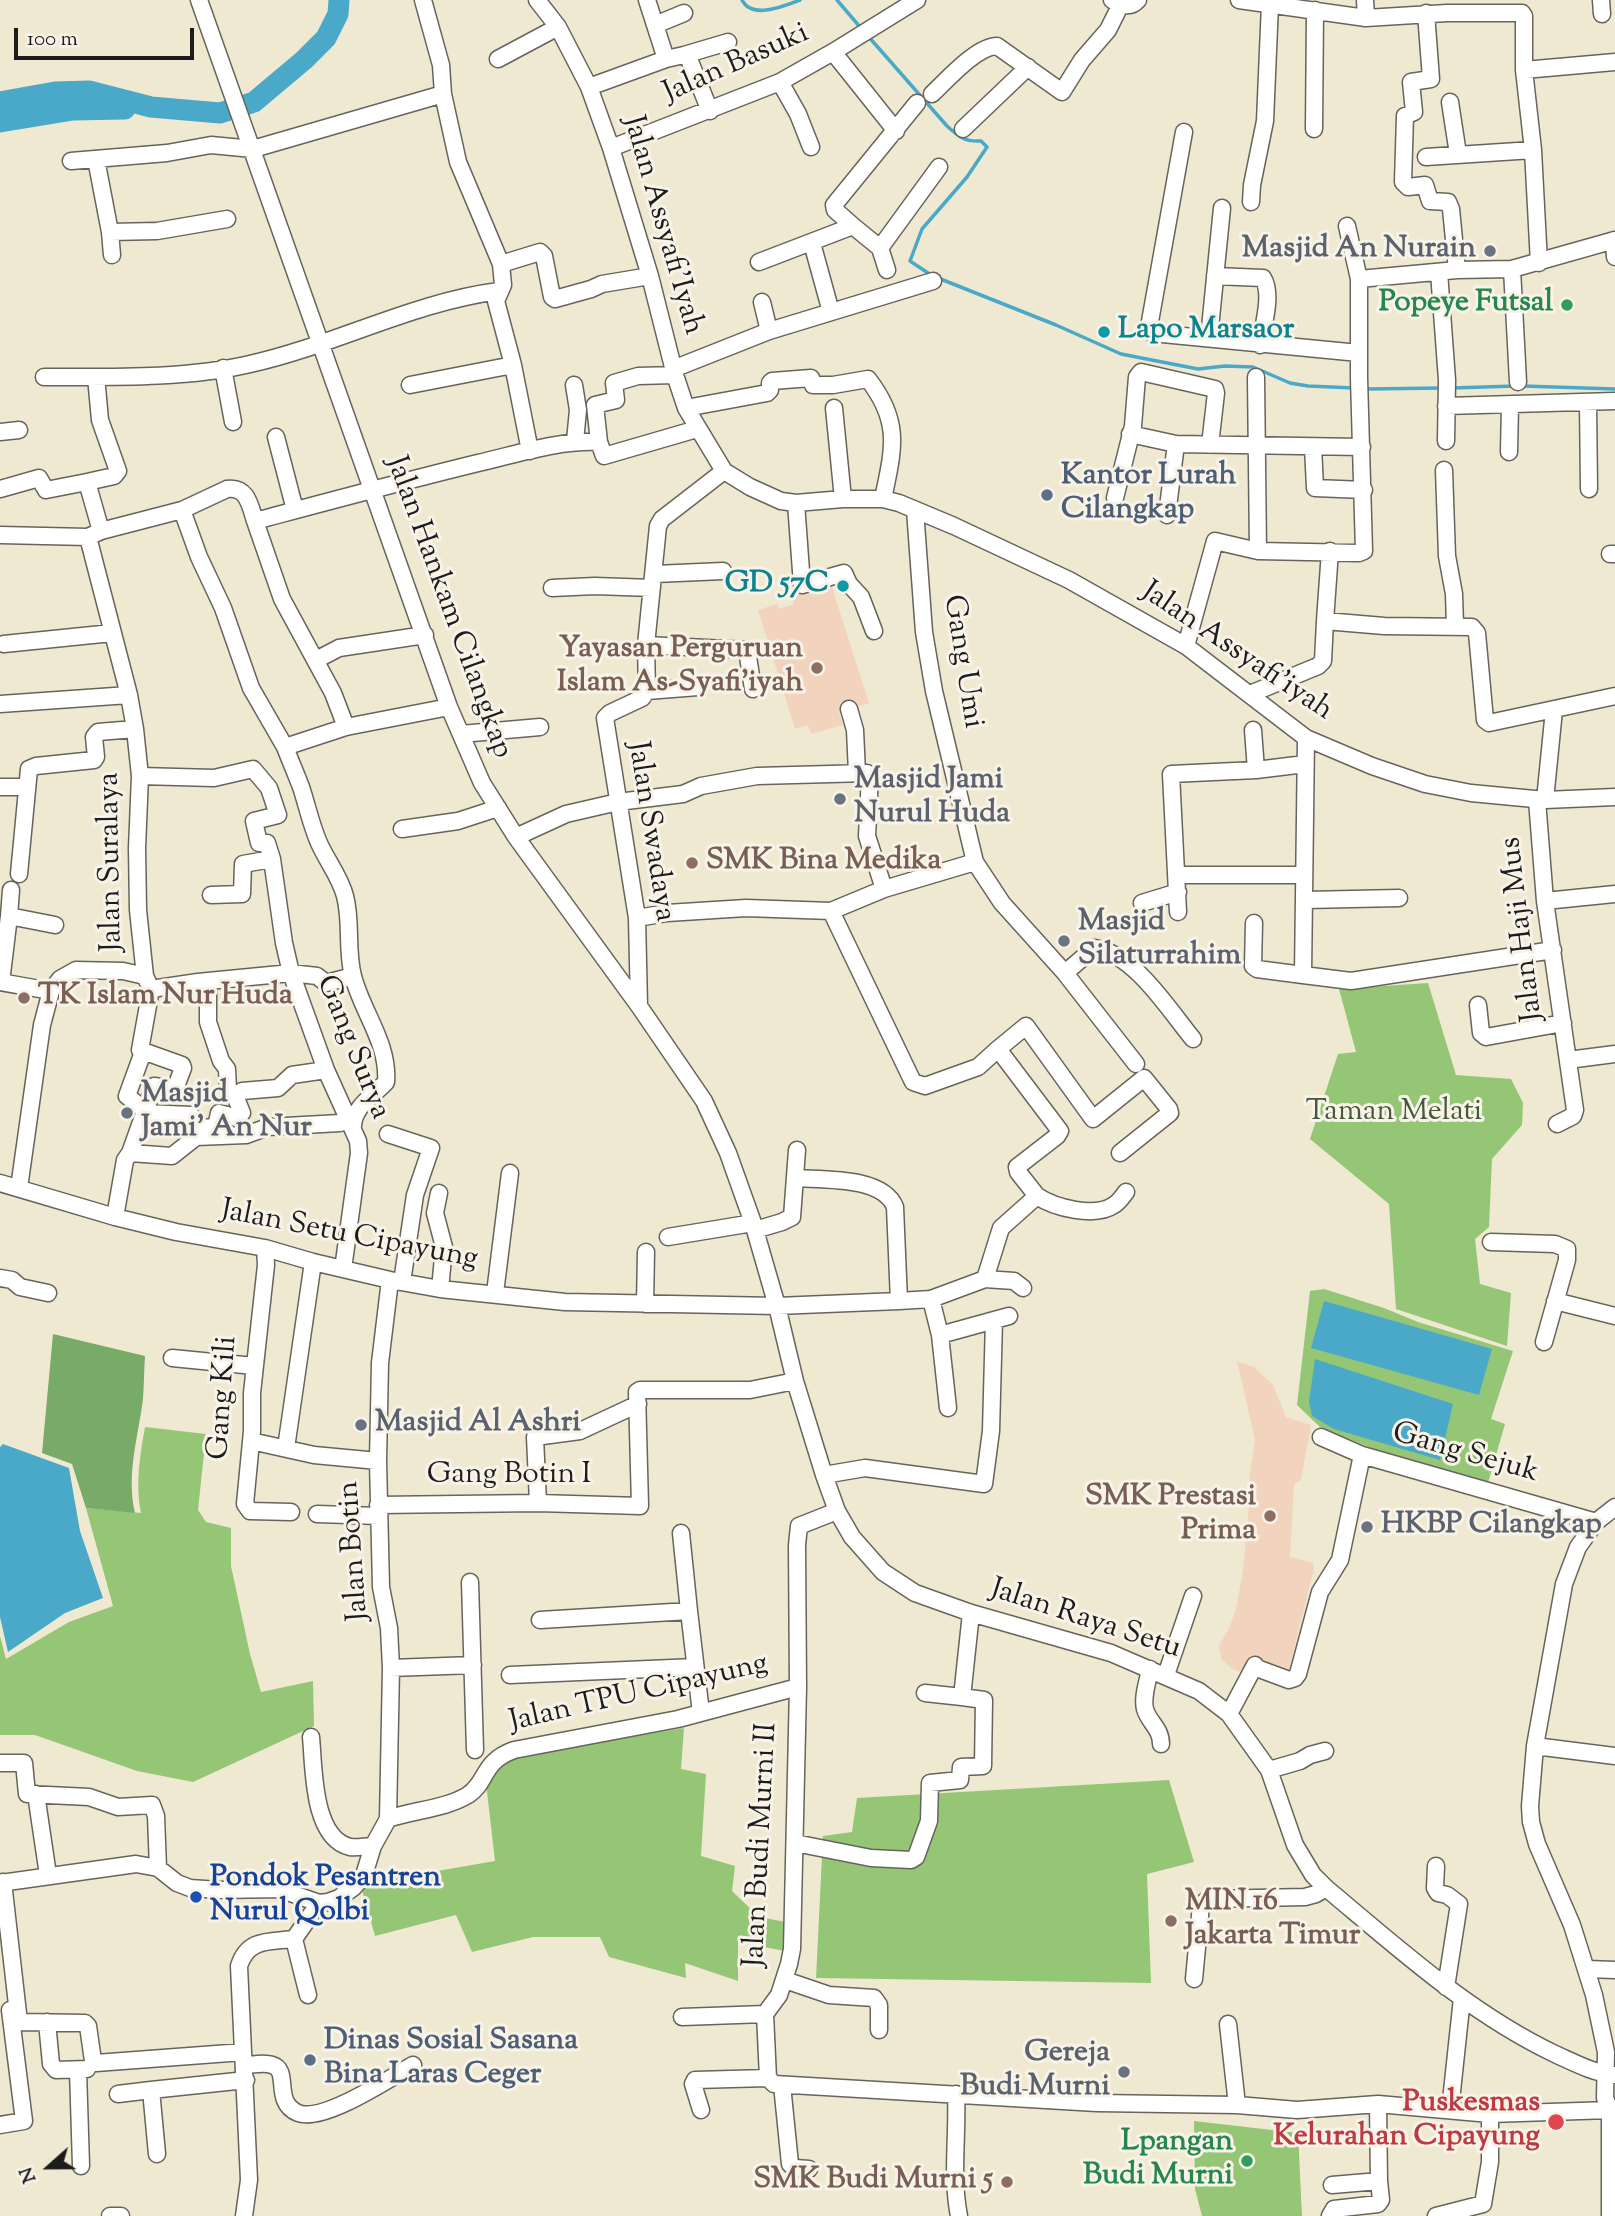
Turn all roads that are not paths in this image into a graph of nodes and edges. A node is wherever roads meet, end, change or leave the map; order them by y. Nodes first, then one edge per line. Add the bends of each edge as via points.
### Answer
1 (199, 0) edge
2 (423, 0) edge
3 (537, 0) edge
4 (647, 0) edge
5 (917, 0) edge
6 (1138, 0) edge
7 (1239, 0) edge
8 (1365, 0) edge
9 (1116, 2) edge
10 (1270, 4) junction
11 (1312, 7) edge
12 (684, 13) dead end
13 (1426, 13) junction
14 (1366, 18) junction
15 (655, 25) junction
16 (558, 27) junction
17 (728, 42) dead end
18 (833, 52) junction
19 (684, 55) junction
20 (498, 59) dead end
21 (666, 59) junction
22 (1615, 62) edge
23 (1028, 67) junction
24 (1524, 70) junction
25 (780, 82) junction
26 (589, 87) junction
27 (443, 94) junction
28 (932, 94) dead end
29 (1450, 102) dead end
30 (917, 103) dead end
31 (710, 111) junction
32 (963, 129) dead end
33 (1314, 129) dead end
34 (895, 131) junction
35 (1184, 132) dead end
36 (811, 147) dead end
37 (611, 148) junction
38 (253, 149) junction
39 (1533, 150) junction
40 (1458, 154) junction
41 (1426, 157) dead end
42 (96, 159) junction
43 (71, 161) dead end
44 (939, 167) dead end
45 (1251, 202) dead end
46 (1222, 208) dead end
47 (228, 219) dead end
48 (853, 226) junction
49 (1347, 226) dead end
50 (110, 232) junction
51 (1615, 240) edge
52 (812, 243) junction
53 (880, 248) junction
54 (112, 255) dead end
55 (1615, 257) edge
56 (759, 261) dead end
57 (1539, 263) junction
58 (501, 264) junction
59 (1511, 269) junction
60 (887, 270) dead end
61 (1457, 270) junction
62 (1439, 272) junction
63 (650, 276) junction
64 (1215, 276) junction
65 (1359, 279) junction
66 (933, 281) dead end
67 (499, 291) junction
68 (762, 302) dead end
69 (831, 312) junction
70 (769, 331) junction
71 (1209, 338) junction
72 (1261, 345) junction
73 (320, 346) junction
74 (1359, 353) junction
75 (513, 365) junction
76 (223, 368) junction
77 (674, 372) junction
78 (44, 377) dead end
79 (96, 377) junction
80 (1256, 377) dead end
81 (1518, 382) dead end
82 (410, 384) dead end
83 (574, 385) dead end
84 (1446, 392) junction
85 (1615, 401) edge
86 (1588, 403) junction
87 (1510, 405) junction
88 (687, 408) junction
89 (834, 408) dead end
90 (233, 422) dead end
91 (697, 429) junction
92 (19, 430) dead end
93 (0, 432) edge
94 (1130, 435) junction
95 (276, 437) dead end
96 (576, 441) junction
97 (1447, 441) dead end
98 (599, 442) junction
99 (1176, 444) junction
100 (1210, 445) junction
101 (1256, 447) junction
102 (1313, 447) junction
103 (1362, 447) junction
104 (530, 451) junction
105 (1509, 452) dead end
106 (1444, 470) dead end
107 (724, 471) junction
108 (87, 482) junction
109 (0, 489) edge
110 (373, 489) junction
111 (1589, 489) dead end
112 (1364, 490) junction
113 (1115, 498) dead end
114 (843, 499) junction
115 (883, 499) junction
116 (796, 503) junction
117 (182, 510) junction
118 (295, 510) junction
119 (915, 510) junction
120 (1167, 515) dead end
121 (256, 521) junction
122 (95, 534) junction
123 (0, 535) edge
124 (1258, 551) junction
125 (1329, 551) junction
126 (723, 571) dead end
127 (653, 581) junction
128 (552, 588) dead end
129 (1325, 621) junction
130 (1455, 626) junction
131 (874, 631) dead end
132 (112, 633) junction
133 (425, 635) junction
134 (4, 644) dead end
135 (646, 645) junction
136 (1186, 646) junction
137 (316, 660) junction
138 (698, 687) dead end
139 (753, 688) dead end
140 (647, 691) junction
141 (1250, 694) junction
142 (129, 695) junction
143 (1615, 696) edge
144 (0, 704) edge
145 (449, 707) junction
146 (849, 709) dead end
147 (1554, 710) junction
148 (346, 727) junction
149 (540, 727) dead end
150 (135, 729) junction
151 (1253, 730) dead end
152 (461, 734) junction
153 (1306, 738) junction
154 (285, 747) junction
155 (1306, 764) junction
156 (1256, 771) junction
157 (857, 773) junction
158 (141, 776) junction
159 (0, 787) edge
160 (26, 787) junction
161 (1615, 797) edge
162 (1541, 800) junction
163 (618, 802) junction
164 (498, 808) junction
165 (402, 829) dead end
166 (516, 837) junction
167 (272, 859) junction
168 (975, 862) junction
169 (19, 874) dead end
170 (1178, 875) junction
171 (1304, 875) junction
172 (11, 890) dead end
173 (884, 890) junction
174 (1178, 892) junction
175 (1615, 894) edge
176 (212, 895) dead end
177 (1399, 898) dead end
178 (1306, 900) junction
179 (1545, 901) junction
180 (1142, 903) dead end
181 (831, 911) junction
182 (1178, 912) dead end
183 (9, 916) junction
184 (637, 918) junction
185 (1254, 923) dead end
186 (55, 925) dead end
187 (1553, 950) junction
188 (291, 973) junction
189 (1065, 973) junction
190 (1303, 975) junction
191 (353, 976) junction
192 (208, 981) junction
193 (1, 982) edge
194 (148, 983) junction
195 (51, 991) junction
196 (1478, 1005) dead end
197 (639, 1006) junction
198 (1563, 1023) junction
199 (1193, 1039) dead end
200 (998, 1049) junction
201 (143, 1052) junction
202 (1615, 1054) edge
203 (1568, 1060) junction
204 (1136, 1064) dead end
205 (326, 1070) junction
206 (242, 1091) dead end
207 (145, 1113) junction
208 (351, 1123) junction
209 (1557, 1124) dead end
210 (388, 1134) dead end
211 (797, 1150) dead end
212 (130, 1153) junction
213 (1120, 1153) dead end
214 (510, 1173) dead end
215 (795, 1178) junction
216 (0, 1183) edge
217 (19, 1188) junction
218 (1126, 1192) dead end
219 (439, 1193) dead end
220 (1037, 1196) junction
221 (115, 1217) junction
222 (754, 1226) junction
223 (668, 1237) dead end
224 (1491, 1242) dead end
225 (265, 1248) junction
226 (646, 1252) dead end
227 (313, 1262) junction
228 (343, 1269) junction
229 (0, 1278) edge
230 (985, 1279) junction
231 (396, 1281) junction
232 (1023, 1288) dead end
233 (440, 1289) junction
234 (48, 1293) dead end
235 (495, 1293) junction
236 (932, 1298) junction
237 (899, 1301) junction
238 (1555, 1301) junction
239 (645, 1304) junction
240 (777, 1306) junction
241 (1615, 1316) edge
242 (940, 1335) junction
243 (1544, 1342) dead end
244 (172, 1358) dead end
245 (254, 1366) junction
246 (795, 1381) junction
247 (638, 1404) junction
248 (948, 1408) dead end
249 (1321, 1437) dead end
250 (251, 1441) junction
251 (286, 1448) junction
252 (1362, 1455) junction
253 (378, 1461) junction
254 (824, 1475) junction
255 (538, 1503) junction
256 (1615, 1507) edge
257 (378, 1510) junction
258 (837, 1511) junction
259 (291, 1513) dead end
260 (317, 1514) dead end
261 (1596, 1522) junction
262 (681, 1533) dead end
263 (470, 1582) dead end
264 (1193, 1596) dead end
265 (689, 1611) junction
266 (971, 1613) junction
267 (540, 1620) dead end
268 (473, 1665) junction
269 (695, 1667) junction
270 (390, 1668) junction
271 (1150, 1669) junction
272 (510, 1675) dead end
273 (1166, 1675) junction
274 (798, 1687) junction
275 (925, 1693) dead end
276 (962, 1697) junction
277 (701, 1713) junction
278 (1229, 1714) junction
279 (311, 1737) dead end
280 (1161, 1744) dead end
281 (1535, 1746) junction
282 (475, 1751) dead end
283 (1325, 1751) dead end
284 (1615, 1756) edge
285 (0, 1763) edge
286 (1269, 1770) junction
287 (36, 1794) junction
288 (388, 1819) junction
289 (795, 1843) junction
290 (373, 1846) junction
291 (1436, 1866) dead end
292 (158, 1868) junction
293 (48, 1875) junction
294 (2, 1883) edge
295 (1326, 1888) junction
296 (319, 1903) junction
297 (0, 1935) edge
298 (294, 1939) junction
299 (1587, 1969) junction
300 (1615, 1969) edge
301 (1194, 1979) dead end
302 (785, 1980) junction
303 (1446, 1987) junction
304 (307, 1995) dead end
305 (1462, 1998) junction
306 (765, 2014) junction
307 (682, 2017) dead end
308 (47, 2022) junction
309 (1228, 2024) dead end
310 (879, 2029) dead end
311 (1610, 2052) edge
312 (96, 2063) junction
313 (413, 2065) dead end
314 (244, 2066) junction
315 (1587, 2069) junction
316 (78, 2070) junction
317 (1611, 2074) edge
318 (775, 2082) junction
319 (151, 2090) junction
320 (118, 2094) dead end
321 (956, 2094) junction
322 (1604, 2103) junction
323 (1378, 2104) junction
324 (1237, 2105) junction
325 (701, 2110) dead end
326 (1450, 2110) junction
327 (1490, 2114) junction
328 (0, 2125) edge
329 (157, 2154) dead end
330 (81, 2166) dead end
331 (808, 2169) dead end
332 (1378, 2181) junction
333 (1332, 2185) dead end
334 (110, 2216) edge
335 (121, 2216) edge
336 (244, 2216) edge
337 (959, 2216) edge
338 (1330, 2216) edge
339 (1436, 2216) edge
340 (1610, 2216) edge

1 - 38 street, Jalan Hankam Cilangkap
2 - 27 street via 441,65
3 - 16 street, Jalan Assyafi'Iyah
4 - 15 street
5 - 18 street, Jalan Basuki
6 - 9 street via 1133,5
7 - 10 street
8 - 14 street
9 - 23 street via 1108,30 1062,92
10 - 11 street
10 - 45 street via 1265,121
11 - 14 street
11 - 33 street
12 - 15 street
13 - 14 street
13 - 24 street via 1522,13
13 - 61 street via 1431,79 1411,82 1414,112 1405,116 1403,182 1408,187 1425,185 1430,201 1448,202
15 - 21 street
16 - 20 street
16 - 26 street, Jalan Assyafi'Iyah
17 - 19 street
18 - 25 street, Jalan Basuki
18 - 34 street
19 - 21 street
19 - 31 street
21 - 26 street
22 - 24 street
23 - 28 street via 992,46
23 - 32 street
24 - 39 street
25 - 31 street, Jalan Basuki
25 - 36 street
26 - 37 street, Jalan Assyafi'Iyah
27 - 38 street
27 - 58 street via 458,162
29 - 40 street
30 - 34 street
31 - 37 street, Jalan Basuki
34 - 48 street via 834,205
35 - 71 street via 1149,327 1152,333
37 - 63 street, Jalan Assyafi'Iyah
38 - 42 street via 211,145
38 - 73 street, Jalan Hankam Cilangkap
39 - 40 street
39 - 57 street
40 - 41 street
42 - 43 street
42 - 50 street
44 - 53 street
46 - 64 street
47 - 50 street via 158,231
48 - 52 street
48 - 53 street
49 - 65 street
50 - 54 street
51 - 55 street
51 - 57 street
52 - 56 street
52 - 69 street
53 - 60 street
57 - 59 street
58 - 63 street via 542,253 555,299 602,284
58 - 67 street via 503,285
59 - 61 street
59 - 81 street
61 - 62 street
62 - 65 street
62 - 84 street
63 - 77 street, Jalan Assyafi'Iyah
64 - 71 street
64 - 72 street via 1263,278 1266,282
65 - 74 street
66 - 69 street
67 - 73 street via 404,313
67 - 75 street via 496,301
68 - 70 street
69 - 70 street
70 - 77 street
71 - 72 street
72 - 74 street
73 - 76 street
73 - 110 street, Jalan Hankam Cilangkap
74 - 103 street
75 - 82 street
75 - 104 street
76 - 79 street
76 - 90 street
77 - 88 street, Jalan Assyafi'Iyah
77 - 98 street via 615,383 616,400 595,405
78 - 79 street
79 - 108 street via 100,420 118,471
80 - 101 street
83 - 96 street
84 - 87 street
84 - 97 street
85 - 86 street
86 - 87 street
86 - 111 street
87 - 105 street
88 - 91 street, Jalan Assyafi'Iyah
88 - 115 street via 767,393 772,381 811,378 813,385 868,379 893,432
89 - 114 street
91 - 98 street via 607,456
91 - 107 street, Jalan Assyafi'Iyah
92 - 93 street
94 - 99 street
94 - 100 street via 1139,374 1144,372 1213,387
94 - 113 street
95 - 118 street
96 - 98 street
96 - 104 street
99 - 100 street
99 - 120 street
100 - 101 street
101 - 102 street
101 - 124 street
102 - 103 street
102 - 112 street via 1315,488
103 - 112 street
104 - 110 street
106 - 130 street
107 - 116 street, Jalan Assyafi'iyah via 766,496
107 - 127 street via 662,519
108 - 109 street via 46,490 39,478
108 - 122 street, Jalan Suralaya
110 - 118 street
110 - 133 street, Jalan Hankam Cilangkap
112 - 125 street via 1364,551
114 - 115 street, Jalan Assyafi'iyah
114 - 116 street, Jalan Assyafi'iyah
115 - 119 street, Jalan Assyafi'iyah
116 - 131 street via 802,585 844,573 861,597
117 - 121 street via 234,488 247,497
117 - 122 street
117 - 154 street via 251,688
118 - 121 street
119 - 136 street, Jalan Assyafi'iyah via 1069,580
119 - 168 street, Gang Umi via 932,679
121 - 137 street via 282,599
122 - 123 street
122 - 132 street, Jalan Suralaya
124 - 125 street
124 - 136 street via 1215,541
125 - 129 street
126 - 127 street
127 - 128 street
127 - 135 street
129 - 130 street
129 - 141 street via 1323,661 1318,666
130 - 147 street via 1472,626 1477,633 1485,720 1489,723
132 - 134 street
132 - 142 street, Jalan Suralaya
133 - 137 street via 339,648
133 - 145 street, Jalan Hankam Cilangkap
135 - 139 street via 747,650
135 - 140 street
136 - 141 street, Jalan Assyafi'iyah
137 - 148 street
138 - 140 street
140 - 163 street, Jalan Swadaya via 605,718
141 - 153 street, Jalan Assyafi'iyah
142 - 144 street
142 - 150 street, Jalan Suralaya
143 - 147 street
145 - 148 street
145 - 152 street, Jalan Hankam Cilangkap
146 - 157 street
147 - 162 street, Jalan Haji Mus
148 - 154 street
149 - 152 street
150 - 158 street, Jalan Suralaya
150 - 160 street via 98,732 94,760 36,766 29,769
151 - 156 street
152 - 164 street, Jalan Hankam Cilangkap
153 - 155 street
153 - 162 street, Jalan Assyafi'iyah via 1425,784
154 - 191 street via 319,843 345,897
155 - 156 street
155 - 171 street
156 - 170 street via 1171,774
157 - 163 street via 757,776 701,786 683,794
157 - 173 street via 870,776 867,836
158 - 167 street via 214,778 253,769 269,788 278,813 254,821 259,843 267,843
158 - 194 street, Jalan Suralaya via 138,910
159 - 160 street
160 - 169 street
161 - 162 street, Jalan Assyafi'iyah
162 - 179 street, Jalan Haji Mus
163 - 166 street via 566,814
163 - 184 street, Jalan Swadaya
164 - 165 street via 458,821
164 - 166 street, Jalan Hankam Cilangkap
166 - 197 street, Jalan Hankam Cilangkap
167 - 176 street via 243,864 243,894
167 - 188 street, Gang Surya
168 - 173 street
168 - 189 street, Gang Umi via 1002,903
170 - 171 street
170 - 174 street
171 - 178 street
172 - 183 street
173 - 181 street
174 - 180 street
174 - 182 street
175 - 179 street
177 - 178 street
178 - 190 street
179 - 187 street, Jalan Haji Mus
181 - 184 street via 746,908
181 - 200 street via 914,1082 925,1086 977,1068
183 - 186 street
183 - 193 street
184 - 197 street, Jalan Swadaya
185 - 190 street via 1255,968
187 - 190 street via 1351,981
187 - 198 street, Jalan Haji Mus
188 - 191 street via 312,974 326,983
188 - 192 street
188 - 205 street, Gang Surya
189 - 199 street via 1094,948 1126,963
189 - 204 street, Gang Umi
191 - 208 street via 380,1041 387,1081 361,1105
192 - 194 street
192 - 207 street via 208,1022 227,1069 228,1088 242,1113 234,1117 219,1113 212,1129 198,1128 191,1115
193 - 195 street
194 - 195 street, Jalan Suralaya via 123,971 76,970
194 - 201 street
195 - 217 street
196 - 198 street via 1481,1033 1486,1037
197 - 222 street, Jalan Hankam Cilangkap via 704,1101 729,1153
198 - 203 street, Jalan Haji Mus
200 - 213 street via 1026,1026 1093,1119 1144,1078 1170,1113
200 - 220 street via 1060,1131 1017,1167
201 - 207 street via 127,1097
201 - 207 street via 183,1068 175,1089 154,1086
202 - 203 street
203 - 209 street, Jalan Haji Mus via 1575,1110 1573,1116
205 - 206 street via 292,1075 278,1088
205 - 208 street, Gang Surya
207 - 212 street
208 - 212 street via 195,1137 172,1156
208 - 228 street, Gang Surya via 359,1153
210 - 231 street, Jalan Botin via 431,1148 415,1195
211 - 215 street
212 - 221 street
214 - 235 street
215 - 222 street via 792,1217 782,1223
215 - 237 street via 860,1182 892,1198
216 - 217 street, Jalan Setu Cipayung
217 - 221 street, Jalan Setu Cipayung
218 - 220 street via 1114,1206 1100,1210 1079,1210
219 - 233 street via 435,1213 444,1247
220 - 230 street via 1001,1228
221 - 225 street, Jalan Setu Cipayung
222 - 223 street
222 - 240 street, Jalan Hankam Cilangkap
224 - 238 street via 1555,1244 1567,1249
225 - 227 street, Jalan Setu Cipayung
225 - 245 street, Gang Kili
226 - 239 street
227 - 228 street, Jalan Setu Cipayung
227 - 251 street
228 - 231 street, Jalan Setu Cipayung
229 - 234 street
230 - 232 street via 1014,1282
230 - 236 street, Jalan Setu Cipayung
231 - 233 street, Jalan Setu Cipayung
231 - 253 street, Jalan Botin via 380,1363
233 - 235 street, Jalan Setu Cipayung
235 - 239 street, Jalan Setu Cipayung via 565,1302
236 - 237 street, Jalan Setu Cipayung
236 - 242 street
237 - 240 street, Jalan Setu Cipayung
238 - 241 street
238 - 243 street
239 - 240 street, Jalan Setu Cipayung
240 - 246 street, Jalan Raya Setu
242 - 248 street
242 - 254 street via 1002,1318 984,1484 865,1468
244 - 245 street
245 - 250 street, Gang Kili
246 - 247 street via 750,1391 643,1389 638,1392
246 - 254 street, Jalan Raya Setu
247 - 255 street via 580,1431 535,1437
247 - 255 street, Gang Botin I via 640,1506
249 - 252 street, Gang Sejuk
250 - 251 street
250 - 259 street, Gang Kili via 247,1509
251 - 253 street
252 - 261 street, Gang Sejuk
252 - 278 street via 1340,1560 1320,1592 1298,1674 1289,1680 1254,1666
253 - 257 street, Jalan Botin
254 - 258 street, Jalan Raya Setu
255 - 257 street, Gang Botin I
256 - 261 street
257 - 260 street, Gang Botin I
257 - 270 street, Jalan Botin
258 - 266 street, Jalan Raya Setu via 852,1537 883,1572 915,1593
258 - 274 street, Jalan TPU Cipayung via 799,1526
261 - 281 street via 1578,1547 1564,1584
262 - 265 street
263 - 268 street
264 - 273 street
265 - 267 street
265 - 269 street
266 - 271 street, Jalan Raya Setu via 1111,1653
266 - 276 street
268 - 270 street
268 - 282 street
269 - 272 street
269 - 277 street
270 - 288 street, Jalan Botin
271 - 273 street, Jalan Raya Setu
271 - 280 street via 1144,1704 1159,1729
273 - 278 street, Jalan Raya Setu via 1199,1691
274 - 277 street, Jalan TPU Cipayung
274 - 289 street, Jalan Budi Murni II
275 - 276 street
276 - 289 street via 984,1700 983,1766 961,1767 961,1780 930,1783 929,1822 916,1857 870,1858
277 - 288 street, Jalan TPU Cipayung via 514,1750 488,1766 471,1793
278 - 286 street, Jalan Raya Setu
279 - 290 street via 322,1818 340,1841 351,1847
281 - 284 street
281 - 299 street via 1531,1822
283 - 286 street
285 - 287 street via 24,1763 26,1793
286 - 295 street, Jalan Raya Setu via 1295,1845
287 - 292 street via 89,1797 118,1807 150,1803 156,1816
287 - 293 street
288 - 290 street
289 - 302 street, Jalan Budi Murni II via 792,1949
290 - 296 street via 364,1875 354,1887 339,1898
291 - 303 street via 1435,1888 1455,1900 1459,1910
292 - 293 street via 125,1864
292 - 296 street via 190,1888 279,1889
293 - 294 street
294 - 308 street via 19,2022
295 - 301 street via 1305,1897 1208,1899 1201,1905
295 - 303 street, Jalan Raya Setu
296 - 298 street
297 - 328 street via 24,2120
298 - 304 street
298 - 314 street via 253,1946 242,1958 238,1978
299 - 300 street
299 - 311 street
302 - 306 street, Jalan Budi Murni II
302 - 310 street via 829,1995 874,1998 879,2005
303 - 305 street, Jalan Raya Setu
305 - 315 street, Jalan Raya Setu via 1540,2047
305 - 326 street
306 - 307 street
306 - 318 street
308 - 312 street via 87,2025
308 - 316 street via 51,2064 56,2070
309 - 324 street
311 - 317 street
312 - 314 street
312 - 316 street
313 - 314 street via 339,2107 307,2115 286,2105 277,2067
314 - 319 street
314 - 336 street via 249,2180
315 - 317 street, Jalan Raya Setu
315 - 322 street via 1598,2081
316 - 330 street
317 - 322 street
318 - 321 street
318 - 325 street via 695,2080
318 - 331 street via 790,2164
319 - 320 street
319 - 329 street
321 - 324 street
321 - 337 street via 954,2181
322 - 327 street
322 - 340 street
323 - 324 street via 1297,2110
323 - 326 street
323 - 332 street
326 - 327 street
327 - 339 street via 1490,2162 1483,2204
332 - 333 street
332 - 338 street via 1378,2204 1342,2207
334 - 335 street

